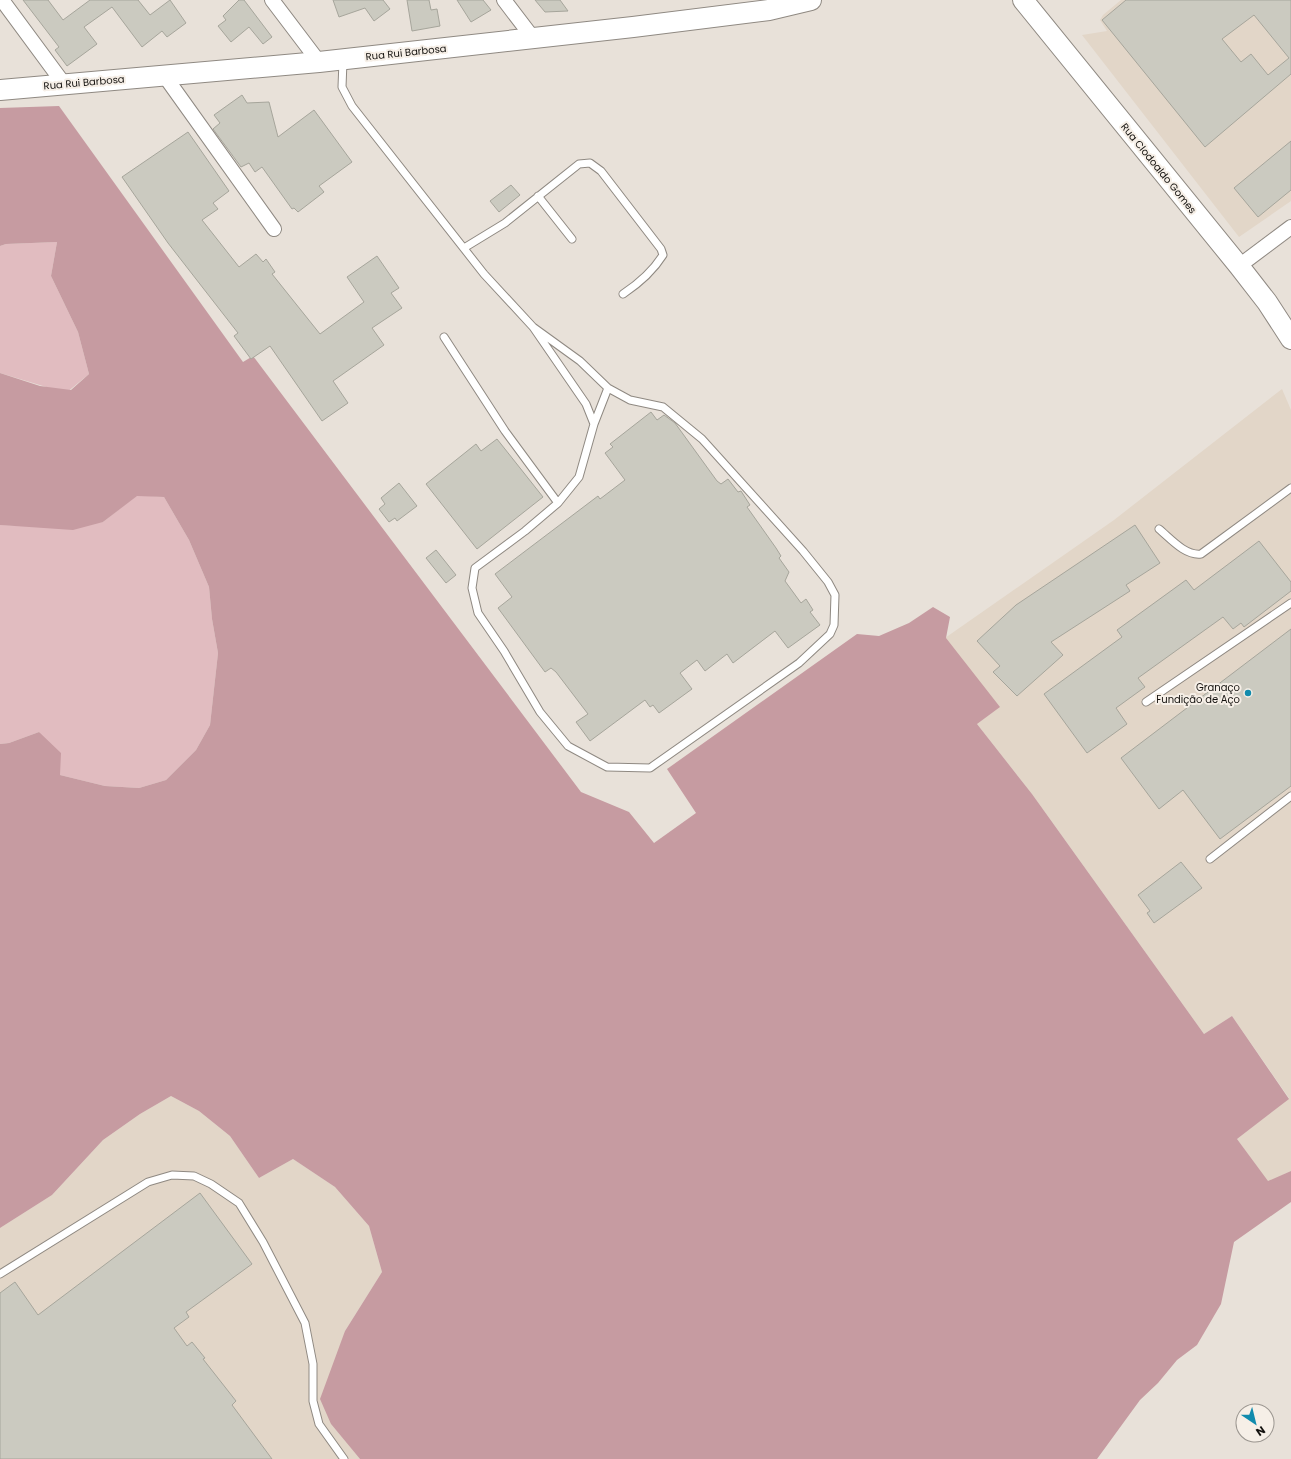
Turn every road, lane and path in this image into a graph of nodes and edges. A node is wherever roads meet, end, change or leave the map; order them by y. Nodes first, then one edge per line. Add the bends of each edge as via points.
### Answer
1 (2, 0) edge
2 (272, 0) edge
3 (504, 0) edge
4 (1023, 0) edge
5 (802, 1) edge
6 (533, 38) junction
7 (343, 59) junction
8 (319, 62) junction
9 (164, 75) junction
10 (64, 84) junction
11 (0, 90) edge
12 (538, 196) junction
13 (1291, 227) edge
14 (274, 229) dead end
15 (572, 239) dead end
16 (464, 248) junction
17 (1239, 266) junction
18 (623, 294) dead end
19 (534, 327) junction
20 (444, 337) dead end
21 (1291, 339) edge
22 (608, 388) junction
23 (594, 424) junction
24 (1291, 488) edge
25 (558, 503) junction
26 (1159, 528) dead end
27 (1291, 603) edge
28 (1146, 702) dead end
29 (1291, 796) edge
30 (1210, 859) dead end
31 (0, 1274) edge
32 (344, 1459) edge

1 - 10 street
2 - 8 street
3 - 6 street
4 - 17 main road, Rua Clodoaldo Gomes
5 - 6 main road, Rua Rui Barbosa via 744,13
6 - 7 main road, Rua Rui Barbosa
7 - 8 main road, Rua Rui Barbosa
7 - 16 lane via 342,86 352,106
8 - 9 main road, Rua Rui Barbosa
9 - 10 main road, Rua Rui Barbosa
9 - 14 street
10 - 11 main road, Rua Rui Barbosa
12 - 15 lane
12 - 16 lane via 505,223
12 - 18 lane via 579,164 590,163 601,171 663,255 658,263
13 - 17 street
16 - 19 lane via 484,274
17 - 21 main road, Rua Clodoaldo Gomes
19 - 22 lane via 580,361
19 - 23 lane via 586,404
20 - 25 lane via 505,431
22 - 23 lane
22 - 25 lane via 630,400 662,407 702,439 828,582 835,595 834,625 830,634 799,662 650,768 606,767 568,746 540,712 478,613 472,588 476,568
23 - 25 lane via 579,477
24 - 26 lane via 1201,554 1194,555 1184,550
27 - 28 lane
29 - 30 lane
31 - 32 lane via 148,1182 172,1175 194,1176 211,1184 239,1203 263,1242 305,1323 313,1364 313,1402 319,1424

